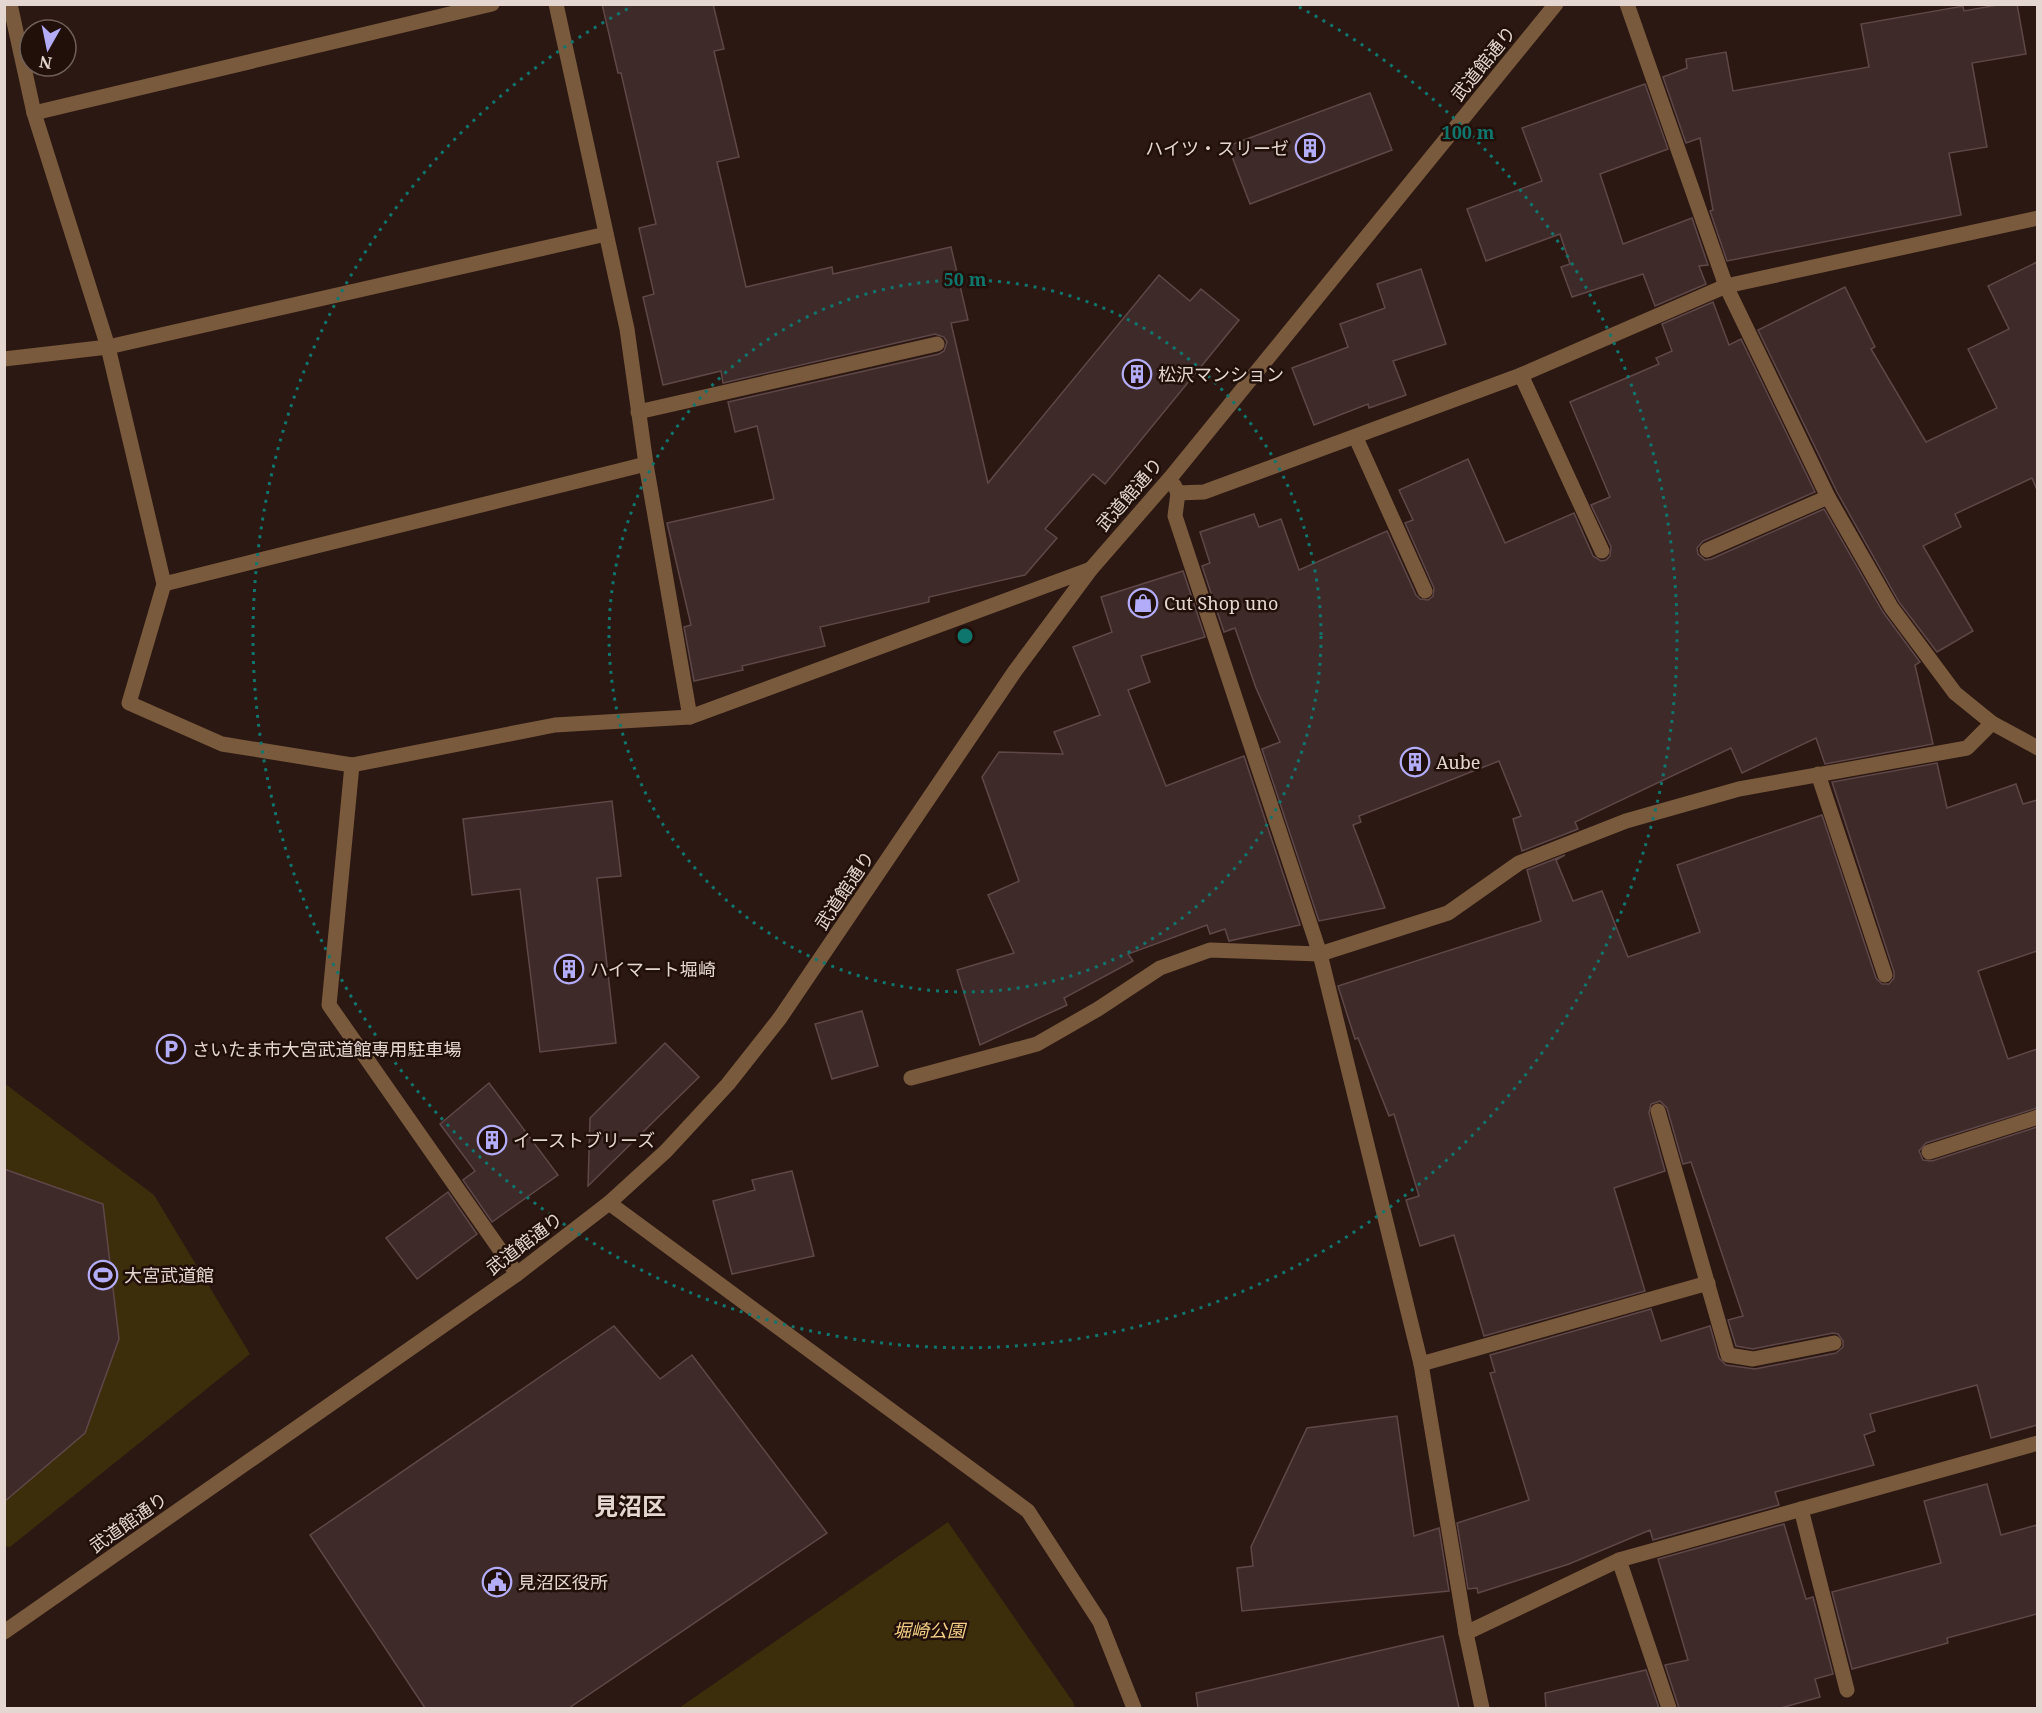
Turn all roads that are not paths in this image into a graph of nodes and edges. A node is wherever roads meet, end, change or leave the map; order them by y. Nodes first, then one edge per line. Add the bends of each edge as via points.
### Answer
1 (10, 4) edge
2 (492, 4) edge
3 (555, 4) edge
4 (1556, 4) edge
5 (1627, 4) edge
6 (34, 113) junction
7 (2037, 218) edge
8 (606, 234) junction
9 (1726, 286) junction
10 (937, 344) dead end
11 (108, 347) junction
12 (4, 359) edge
13 (1521, 375) junction
14 (638, 412) junction
15 (1356, 438) junction
16 (646, 464) junction
17 (1171, 477) junction
18 (1178, 493) junction
19 (1828, 497) junction
20 (1602, 550) dead end
21 (1707, 550) dead end
22 (1091, 569) junction
23 (164, 584) junction
24 (1425, 591) dead end
25 (690, 717) junction
26 (1992, 723) junction
27 (2037, 748) edge
28 (352, 765) junction
29 (1818, 774) junction
30 (1320, 954) junction
31 (1885, 975) dead end
32 (911, 1078) dead end
33 (1658, 1111) dead end
34 (2037, 1117) edge
35 (1929, 1152) dead end
36 (609, 1203) junction
37 (517, 1274) junction
38 (1708, 1283) junction
39 (1834, 1343) dead end
40 (1421, 1364) junction
41 (2037, 1443) edge
42 (1801, 1509) junction
43 (1619, 1560) junction
44 (4, 1632) edge
45 (1466, 1633) junction
46 (1847, 1690) dead end
47 (1134, 1708) edge
48 (1482, 1708) edge
49 (1669, 1708) edge

1 - 6 street
2 - 6 street
3 - 8 street
4 - 17 street, 武道館通り
5 - 9 street
6 - 11 street
7 - 9 street
8 - 11 street
8 - 14 street via 627,329
9 - 13 street
9 - 19 street
10 - 14 street
11 - 12 street
11 - 23 street
13 - 15 street
13 - 20 street
14 - 16 street
15 - 18 street via 1204,492
15 - 24 street
16 - 23 street
16 - 25 street
17 - 18 street
17 - 22 street, 武道館通り
18 - 30 street via 1175,516
19 - 21 street
19 - 26 street via 1891,608 1955,693
22 - 25 street
22 - 36 street, 武道館通り via 1015,671 780,1018 728,1084 666,1151
23 - 28 street via 129,703 222,744
25 - 28 street via 555,725
26 - 27 street
26 - 29 street via 1967,748
28 - 37 street via 328,1005
29 - 30 street via 1739,789 1626,821 1520,863 1448,913
29 - 31 street
30 - 32 street via 1210,950 1160,968 1098,1010 1037,1044
30 - 40 street
33 - 38 street
34 - 35 street
36 - 37 street, 武道館通り
36 - 47 street via 1028,1511 1100,1622
37 - 44 street, 武道館通り
38 - 39 street via 1728,1355 1753,1359
38 - 40 street
40 - 45 street
41 - 42 street
42 - 43 street
42 - 46 street
43 - 45 street
43 - 49 street
45 - 48 street

